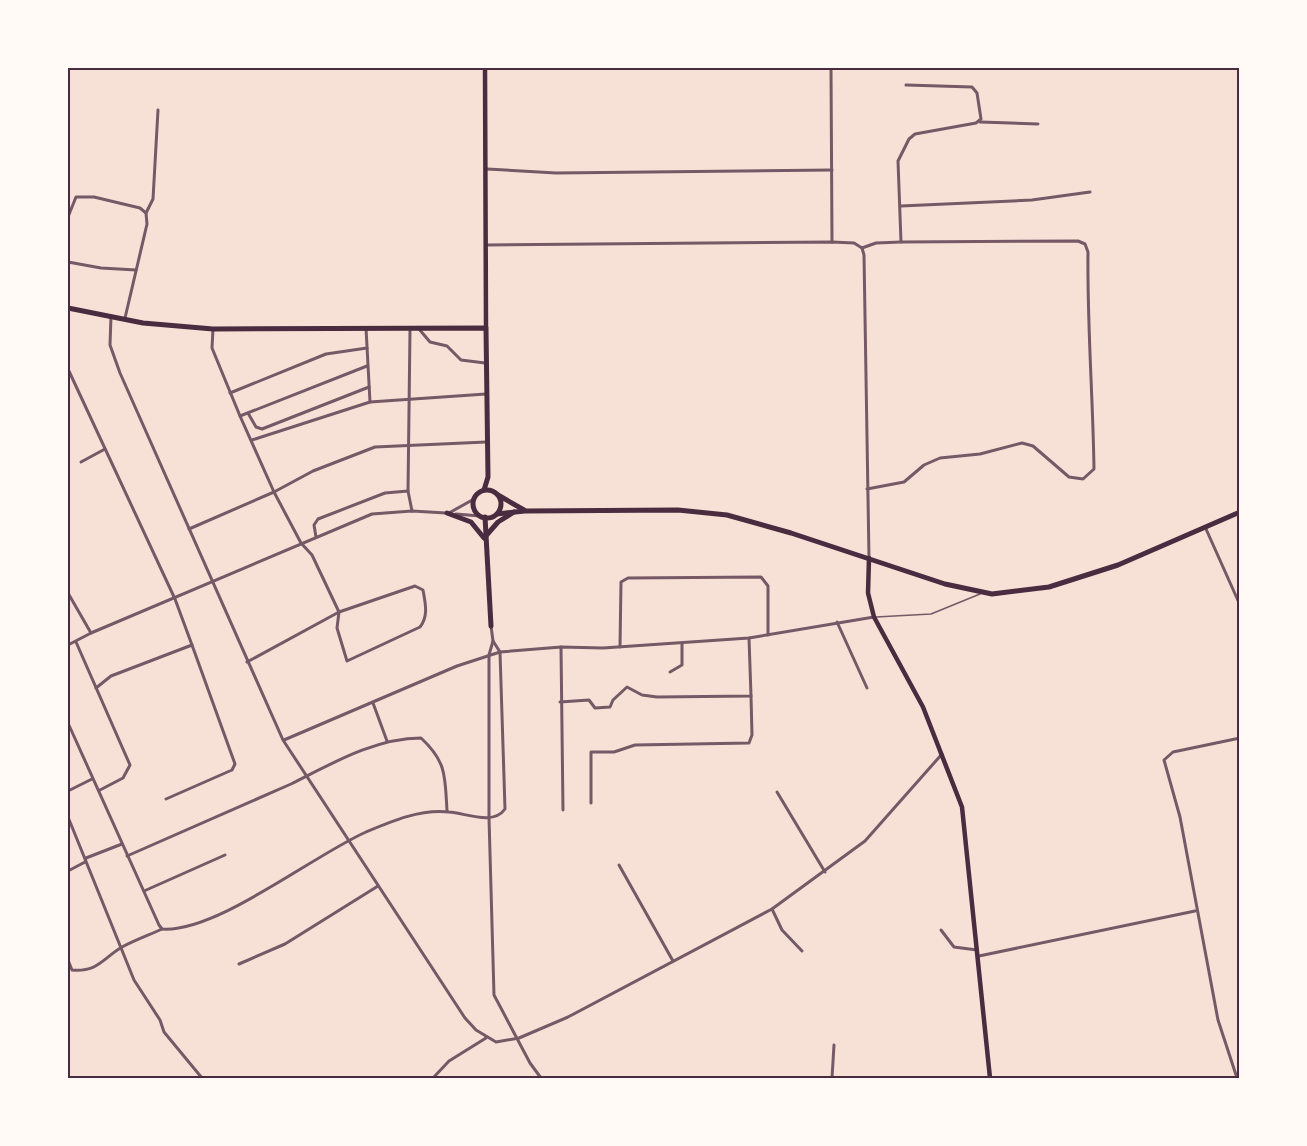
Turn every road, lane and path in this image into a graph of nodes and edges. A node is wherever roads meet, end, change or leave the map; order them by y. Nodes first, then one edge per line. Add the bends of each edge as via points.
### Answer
1 (485, 68) edge
2 (831, 68) edge
3 (906, 85) dead end
4 (159, 110) dead end
5 (980, 122) junction
6 (1038, 124) dead end
7 (487, 169) junction
8 (832, 170) junction
9 (1090, 192) dead end
10 (901, 206) junction
11 (146, 213) junction
12 (68, 217) edge
13 (832, 242) junction
14 (901, 242) junction
15 (488, 245) junction
16 (862, 248) junction
17 (68, 262) edge
18 (136, 270) junction
19 (68, 310) edge
20 (111, 316) junction
21 (124, 320) junction
22 (366, 328) junction
23 (486, 328) junction
24 (213, 329) junction
25 (419, 329) junction
26 (410, 330) junction
27 (368, 348) junction
28 (487, 363) junction
29 (368, 366) junction
30 (68, 369) edge
31 (369, 387) junction
32 (230, 393) junction
33 (489, 394) junction
34 (410, 399) junction
35 (370, 402) junction
36 (248, 413) junction
37 (240, 416) junction
38 (252, 441) junction
39 (486, 442) junction
40 (408, 445) junction
41 (105, 449) junction
42 (81, 462) dead end
43 (488, 477) junction
44 (867, 489) junction
45 (484, 490) junction
46 (408, 491) junction
47 (274, 492) junction
48 (496, 493) junction
49 (474, 499) junction
50 (525, 511) junction
51 (412, 512) junction
52 (516, 512) junction
53 (1239, 512) edge
54 (447, 513) junction
55 (496, 514) junction
56 (482, 517) junction
57 (189, 529) junction
58 (1206, 529) junction
59 (316, 537) junction
60 (484, 538) junction
61 (302, 543) junction
62 (869, 558) junction
63 (213, 582) junction
64 (68, 593) edge
65 (981, 593) junction
66 (175, 599) junction
67 (1239, 605) edge
68 (339, 612) junction
69 (874, 617) junction
70 (837, 622) junction
71 (491, 626) joint
72 (91, 633) junction
73 (768, 635) junction
74 (749, 638) junction
75 (493, 641) junction
76 (76, 642) junction
77 (682, 644) junction
78 (68, 645) edge
79 (192, 645) junction
80 (561, 647) junction
81 (620, 647) junction
82 (500, 652) junction
83 (489, 655) junction
84 (247, 662) junction
85 (670, 672) dead end
86 (96, 688) junction
87 (867, 688) dead end
88 (751, 696) junction
89 (560, 702) junction
90 (374, 703) junction
91 (68, 723) edge
92 (1239, 738) edge
93 (283, 740) junction
94 (387, 741) junction
95 (942, 754) junction
96 (306, 777) junction
97 (92, 779) junction
98 (100, 790) junction
99 (68, 791) edge
100 (777, 792) dead end
101 (166, 799) dead end
102 (591, 803) dead end
103 (563, 810) dead end
104 (447, 811) junction
105 (68, 817) edge
106 (489, 818) junction
107 (348, 840) junction
108 (122, 844) junction
109 (225, 855) dead end
110 (127, 856) junction
111 (85, 862) junction
112 (619, 864) dead end
113 (68, 871) edge
114 (825, 872) junction
115 (378, 886) junction
116 (144, 891) junction
117 (772, 909) junction
118 (1195, 910) junction
119 (162, 928) junction
120 (942, 930) dead end
121 (120, 948) junction
122 (979, 950) junction
123 (802, 951) dead end
124 (979, 956) junction
125 (68, 960) edge
126 (673, 962) junction
127 (239, 964) dead end
128 (486, 1038) junction
129 (519, 1038) junction
130 (834, 1045) dead end
131 (202, 1078) edge
132 (433, 1078) edge
133 (541, 1078) edge
134 (832, 1078) edge
135 (990, 1078) edge
136 (1237, 1078) edge

1 - 7 main road
2 - 8 street
3 - 5 street via 972,87 977,93
4 - 11 street via 153,199
5 - 6 street
5 - 10 street via 910,137 898,161
7 - 8 street via 556,173
7 - 15 main road
8 - 13 street
9 - 10 street via 1032,200
10 - 14 street
11 - 12 street via 141,208 76,197
11 - 18 street
13 - 15 street
13 - 16 street via 854,243
14 - 16 street
14 - 44 street via 1085,244 1094,469 1080,479 1069,477 1033,446 1022,444 940,458 924,465 904,482
15 - 23 main road
16 - 44 street
17 - 18 street
18 - 21 street
19 - 20 main road
20 - 21 main road
20 - 57 street via 110,345 120,374
21 - 24 main road
22 - 24 main road
22 - 26 main road
22 - 27 street
23 - 25 main road
23 - 28 main road
24 - 32 street via 212,348
25 - 26 main road
25 - 28 street via 430,342 447,346 461,360
26 - 34 street
27 - 29 street
27 - 32 street via 326,354
28 - 33 main road
29 - 31 street
29 - 36 street
30 - 41 street
31 - 35 street
31 - 36 street via 262,429 256,427
32 - 37 street
33 - 34 street
33 - 39 main road
34 - 35 street
34 - 40 street
35 - 38 street
36 - 37 street
37 - 38 street
38 - 47 street
39 - 40 street
39 - 43 main road
40 - 46 street
40 - 47 street via 375,447 351,455
41 - 42 street
41 - 66 street
43 - 45 main road
43 - 48 main road
44 - 62 street
45 - 48 main road
45 - 49 main road
46 - 51 street
46 - 59 street via 385,493 318,519 314,525
47 - 57 street
47 - 61 street
48 - 50 main road
48 - 55 main road via 501,503
49 - 54 street
49 - 56 main road via 473,508
50 - 52 main road
50 - 62 main road via 678,510 728,515
51 - 54 street
51 - 59 street via 372,514
52 - 55 main road
52 - 60 main road via 498,522
53 - 58 main road
54 - 56 street
54 - 60 main road via 471,522
55 - 56 main road
56 - 60 main road
57 - 63 street
58 - 65 main road via 1147,555 1049,587 1008,594
58 - 67 street
59 - 61 street
60 - 71 main road
61 - 63 street
61 - 68 street via 312,555
62 - 65 main road
62 - 69 main road via 868,593
63 - 66 street
63 - 84 street
64 - 72 street
65 - 69 lane via 931,614
66 - 72 street
66 - 79 street
68 - 68 street via 418,585 426,605 420,627 347,662 337,628
68 - 84 street
69 - 70 street
69 - 95 main road via 916,692
70 - 73 street
70 - 87 street
71 - 75 street
72 - 76 street
73 - 74 street
73 - 81 street via 768,586 761,577 628,578 621,582
74 - 77 street
74 - 88 street
75 - 82 street
75 - 83 street
76 - 78 street
76 - 86 street
77 - 81 street
77 - 85 street via 682,665
79 - 86 street via 111,676
79 - 101 street via 235,764 232,770
80 - 81 street
80 - 82 street
80 - 89 street
82 - 83 street
82 - 106 street via 505,809 497,817
83 - 90 street
83 - 106 street
84 - 93 street
86 - 98 street via 130,765 123,778
88 - 89 street via 657,697 627,687 610,707 595,708 589,700
88 - 102 street via 749,743 635,745 614,752 591,752
89 - 103 street
90 - 93 street
90 - 94 street
91 - 97 street
92 - 118 street via 1173,752 1164,760 1180,817
93 - 96 street
94 - 96 street
94 - 104 street via 421,738 438,755 444,772
95 - 114 street via 865,841
95 - 122 main road via 964,816
96 - 107 street
96 - 110 street
97 - 98 street
97 - 99 street
98 - 108 street
100 - 114 street
104 - 106 street
104 - 107 street via 399,818
105 - 111 street
106 - 129 street via 494,995
107 - 115 street
107 - 119 street via 232,908 185,927
108 - 110 street
108 - 111 street via 86,858
109 - 116 street
110 - 116 street
111 - 113 street
111 - 121 street
112 - 126 street
114 - 117 street
115 - 127 street via 285,944
115 - 128 street via 465,1018
116 - 119 street
117 - 123 street via 782,930
117 - 126 street
118 - 124 street
118 - 136 street via 1218,1020
119 - 121 street
120 - 122 street via 954,947
121 - 125 street via 86,971 72,970
121 - 131 street via 164,1032
122 - 124 main road
124 - 135 main road
126 - 129 street
128 - 129 street via 496,1042
128 - 132 street via 449,1061
129 - 133 street
130 - 134 street

